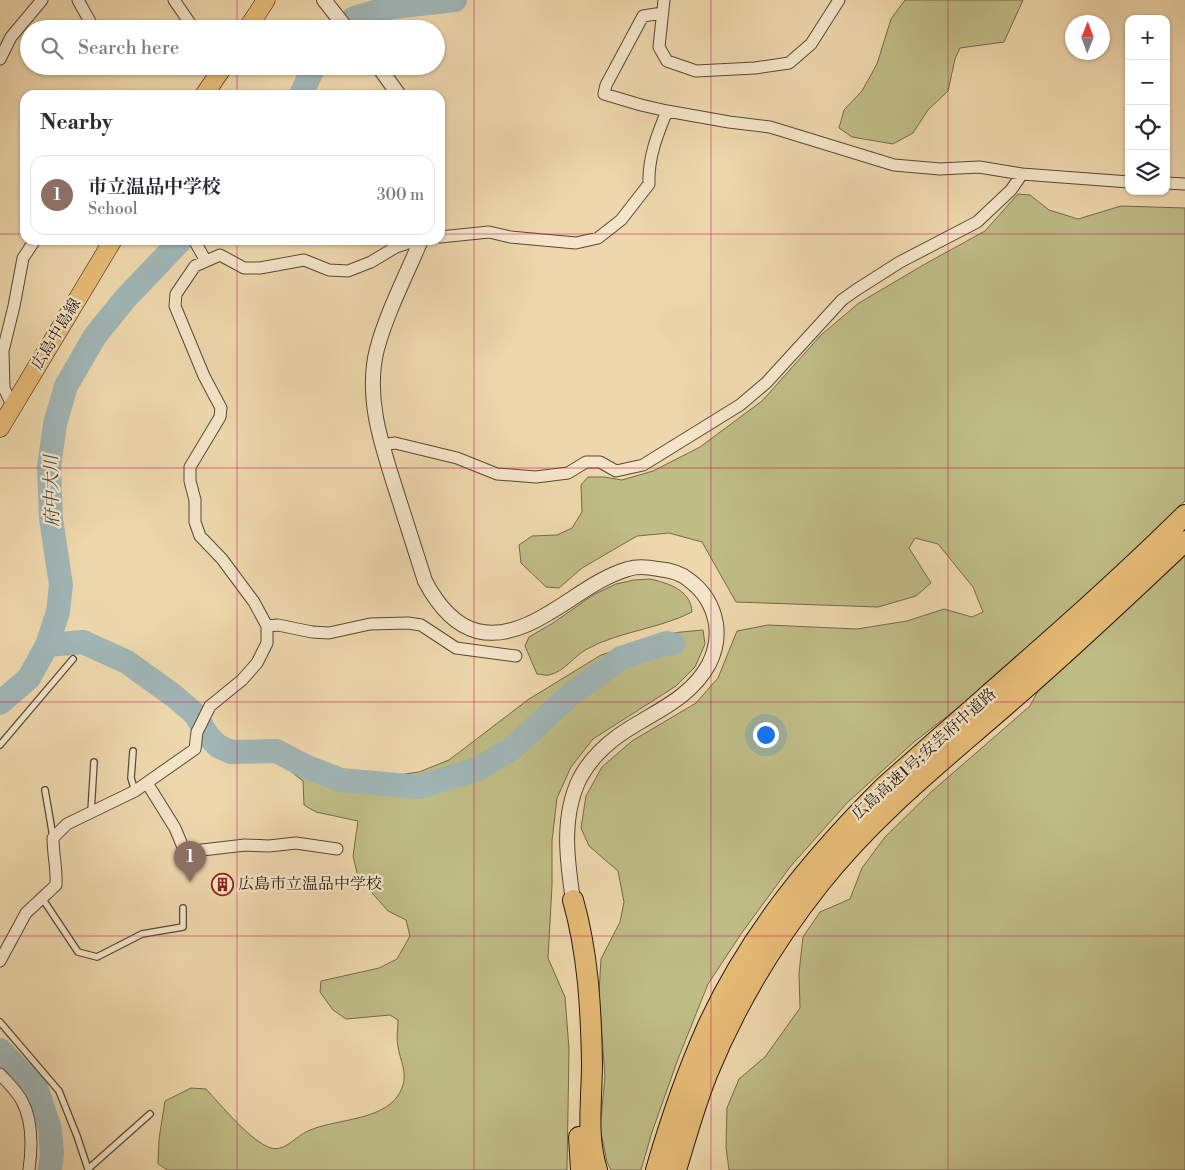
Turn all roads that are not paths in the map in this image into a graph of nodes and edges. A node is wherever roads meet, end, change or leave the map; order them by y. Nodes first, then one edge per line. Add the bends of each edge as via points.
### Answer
1 (42, 0) edge
2 (78, 0) edge
3 (174, 0) edge
4 (266, 0) edge
5 (664, 0) edge
6 (838, 0) edge
7 (328, 5) edge
8 (662, 13) junction
9 (25, 20) edge
10 (89, 20) edge
11 (188, 20) edge
12 (253, 20) edge
13 (340, 20) edge
14 (20, 26) edge
15 (0, 59) edge
16 (218, 75) edge
17 (385, 75) edge
18 (207, 90) edge
19 (395, 90) edge
20 (667, 111) junction
21 (1022, 174) junction
22 (1125, 182) edge
23 (1170, 183) edge
24 (1185, 184) edge
25 (445, 236) edge
26 (31, 245) edge
27 (110, 245) edge
28 (197, 245) edge
29 (402, 245) edge
30 (419, 245) edge
31 (204, 258) junction
32 (2, 388) edge
33 (13, 407) junction
34 (0, 428) edge
35 (382, 445) junction
36 (1185, 515) edge
37 (1185, 541) edge
38 (267, 626) junction
39 (472, 630) junction
40 (468, 649) junction
41 (516, 656) dead end
42 (73, 659) dead end
43 (1010, 690) junction
44 (0, 746) edge
45 (133, 751) dead end
46 (94, 762) dead end
47 (147, 783) junction
48 (44, 790) dead end
49 (135, 791) junction
50 (91, 812) junction
51 (53, 838) junction
52 (336, 849) dead end
53 (42, 898) junction
54 (573, 900) junction
55 (184, 908) dead end
56 (0, 961) edge
57 (0, 1022) edge
58 (0, 1074) edge
59 (150, 1114) dead end
60 (29, 1170) edge
61 (581, 1170) edge
62 (597, 1170) edge
63 (656, 1170) edge
64 (676, 1170) edge

1 - 9 street
2 - 10 street
3 - 11 street
4 - 12 main road
5 - 8 street
6 - 8 street via 811,44 789,63 755,68 696,71 667,61 658,47
7 - 13 street
8 - 20 street via 643,16 604,94
14 - 15 street
16 - 18 main road
17 - 19 street
20 - 21 street via 770,127 894,166 940,169 980,166
20 - 25 street via 656,139 649,184 621,220 598,238 576,244 489,232
21 - 22 street
21 - 35 street via 1011,190 977,222 900,262 842,300 766,383 740,405 643,465 616,471 600,462 586,462 568,473 536,477 497,474 448,456 395,442
23 - 24 street
26 - 32 street via 22,258 3,351
27 - 33 main road, 広島中島線
28 - 31 street
29 - 31 street via 348,271 330,270 304,260 244,268 220,254
30 - 35 street via 377,350 373,384 375,418
31 - 38 street via 176,294 175,306 221,408 220,417 190,467 190,481 196,500 195,522 200,536 222,559 254,602
32 - 33 street
33 - 34 main road, 広島中島線
35 - 39 street via 425,581 446,614
36 - 43 highway, 広島高速1号;安芸府中道路
37 - 43 highway, 広島高速1号;安芸府中道路
38 - 40 street via 329,633 370,624 408,623 421,625 456,648
38 - 47 street via 267,643 257,664 210,706 197,732 195,749
39 - 40 street
39 - 54 street via 488,633 526,626 602,579 630,568 670,570 688,579 702,592 714,616 717,631 714,653 691,690 617,737 580,777 568,812 568,867
40 - 41 street
42 - 44 lane
43 - 63 highway, 広島高速1号;安芸府中道路 via 883,788 830,842 783,901 739,966 707,1028
43 - 64 highway, 広島高速1号;安芸府中道路 via 844,855 798,912 755,977 723,1040 695,1108
45 - 49 lane via 131,778
46 - 50 lane
47 - 49 street
47 - 52 street via 175,828 185,852 296,843
48 - 51 lane
49 - 50 street
50 - 51 street via 67,824
51 - 53 street via 56,885
53 - 55 lane via 78,952 97,957 142,934 183,928
53 - 56 street via 26,913
54 - 61 highway via 572,930 581,1042
54 - 62 highway via 581,929 590,1003 589,1131
57 - 59 lane via 59,1091 88,1169
58 - 60 street via 22,1101 30,1127 32,1154

